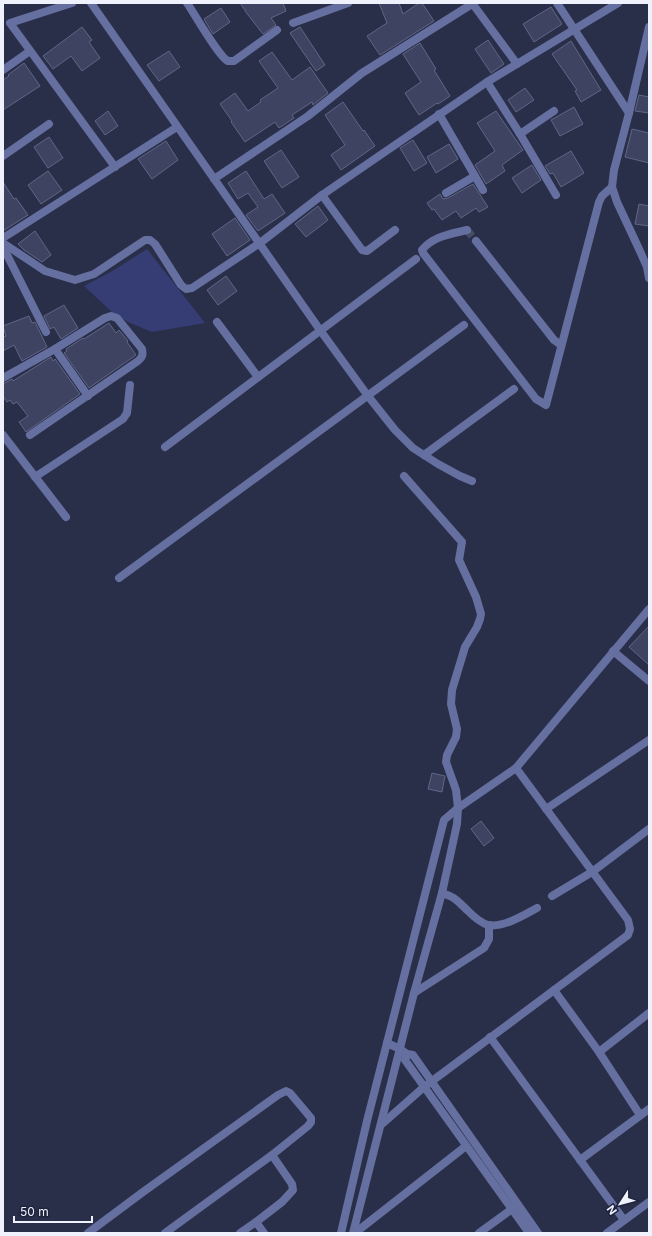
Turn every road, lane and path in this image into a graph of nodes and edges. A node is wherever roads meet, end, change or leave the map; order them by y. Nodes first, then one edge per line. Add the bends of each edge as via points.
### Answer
1 (72, 3) edge
2 (91, 3) edge
3 (188, 3) edge
4 (348, 3) edge
5 (472, 3) edge
6 (557, 3) edge
7 (618, 3) edge
8 (292, 23) dead end
9 (6, 24) edge
10 (649, 27) edge
11 (277, 30) dead end
12 (574, 30) junction
13 (647, 48) edge
14 (30, 50) junction
15 (517, 64) junction
16 (3, 70) edge
17 (487, 82) junction
18 (554, 112) dead end
19 (629, 113) junction
20 (439, 114) junction
21 (49, 124) dead end
22 (177, 127) junction
23 (520, 134) junction
24 (3, 156) edge
25 (115, 167) junction
26 (475, 176) junction
27 (214, 179) junction
28 (612, 187) junction
29 (483, 190) dead end
30 (446, 193) dead end
31 (322, 195) junction
32 (556, 195) dead end
33 (395, 230) dead end
34 (467, 230) dead end
35 (3, 238) edge
36 (476, 241) tunnel mouth
37 (3, 242) edge
38 (260, 243) junction
39 (3, 247) edge
40 (416, 259) dead end
41 (649, 278) edge
42 (217, 322) dead end
43 (464, 325) dead end
44 (320, 330) junction
45 (46, 332) dead end
46 (561, 345) junction
47 (55, 349) junction
48 (258, 377) junction
49 (3, 378) edge
50 (130, 385) dead end
51 (514, 390) dead end
52 (88, 396) junction
53 (368, 396) junction
54 (3, 435) edge
55 (30, 435) dead end
56 (165, 447) dead end
57 (424, 455) junction
58 (404, 476) dead end
59 (35, 477) junction
60 (472, 481) dead end
61 (66, 517) dead end
62 (119, 578) dead end
63 (649, 609) edge
64 (613, 651) junction
65 (649, 681) edge
66 (649, 740) edge
67 (516, 768) junction
68 (458, 808) junction
69 (546, 809) junction
70 (649, 829) edge
71 (592, 872) junction
72 (442, 893) junction
73 (552, 896) dead end
74 (537, 908) dead end
75 (489, 925) junction
76 (554, 990) junction
77 (414, 993) junction
78 (649, 1013) edge
79 (490, 1037) junction
80 (388, 1043) junction
81 (404, 1051) junction
82 (599, 1052) junction
83 (428, 1084) junction
84 (649, 1109) edge
85 (640, 1115) junction
86 (382, 1124) junction
87 (466, 1146) junction
88 (272, 1155) junction
89 (580, 1160) junction
90 (649, 1202) edge
91 (512, 1209) junction
92 (624, 1220) junction
93 (256, 1222) junction
94 (344, 1232) edge
95 (88, 1233) edge
96 (165, 1233) edge
97 (240, 1233) edge
98 (264, 1233) edge
99 (354, 1233) edge
100 (479, 1233) edge
101 (529, 1233) edge
102 (538, 1233) edge
103 (607, 1233) edge

1 - 9 street
2 - 22 street
3 - 11 street via 228,61 234,61
4 - 8 street
5 - 15 street
5 - 27 street via 362,73 308,116
6 - 12 street
7 - 12 street
9 - 14 street
10 - 13 street
12 - 15 street
12 - 19 street
13 - 19 street
14 - 16 street
14 - 25 street
15 - 17 street
17 - 20 street
17 - 23 street
18 - 23 street
19 - 28 street
20 - 26 street
20 - 31 street
21 - 24 street
22 - 25 street
22 - 27 street
23 - 32 street
25 - 35 street
26 - 29 street
26 - 30 street
27 - 38 street
28 - 41 street
28 - 46 street via 598,202
31 - 33 street via 362,250 367,251
31 - 38 street
34 - 46 street via 438,237 425,246 423,253 542,404 546,405
36 - 46 street via 554,340
37 - 38 street via 45,271 75,280 94,274 145,240 150,240 186,289 201,283
38 - 44 street
39 - 45 street
40 - 44 street
42 - 48 street
43 - 53 street
44 - 48 street
44 - 53 street
47 - 49 street
47 - 52 street
47 - 52 street via 111,316 116,318 142,349 141,358
48 - 56 street
50 - 59 street via 127,413 123,419
51 - 57 street
52 - 55 street
53 - 57 street via 413,448
53 - 62 street
54 - 59 street
57 - 60 street
58 - 68 street via 462,542 459,560 478,600 481,614 477,627 465,647 452,690 451,704 457,729 446,762 456,790
59 - 61 street
63 - 64 street
64 - 65 street
64 - 67 street
66 - 69 street
67 - 68 street
67 - 69 street
68 - 72 street
68 - 80 street via 444,820
69 - 71 street
70 - 71 street
71 - 73 street
71 - 76 street via 628,920 628,935
72 - 75 street via 455,898
72 - 77 street
74 - 75 street via 512,921
75 - 77 street via 490,939 484,948
76 - 79 street
76 - 82 street
77 - 81 street
78 - 82 street
79 - 83 street
79 - 89 street
80 - 81 street
80 - 94 street via 367,1121
81 - 83 street via 405,1060
81 - 86 street
82 - 85 street
83 - 86 street
83 - 87 street
83 - 102 street
84 - 85 street
85 - 89 street
86 - 99 street
87 - 91 street
87 - 99 street
88 - 93 street via 292,1184 293,1190
88 - 95 street via 311,1122 311,1118 286,1091
88 - 96 street
89 - 92 street
90 - 92 street
91 - 100 street
91 - 101 street
92 - 103 street
93 - 97 street
93 - 98 street

